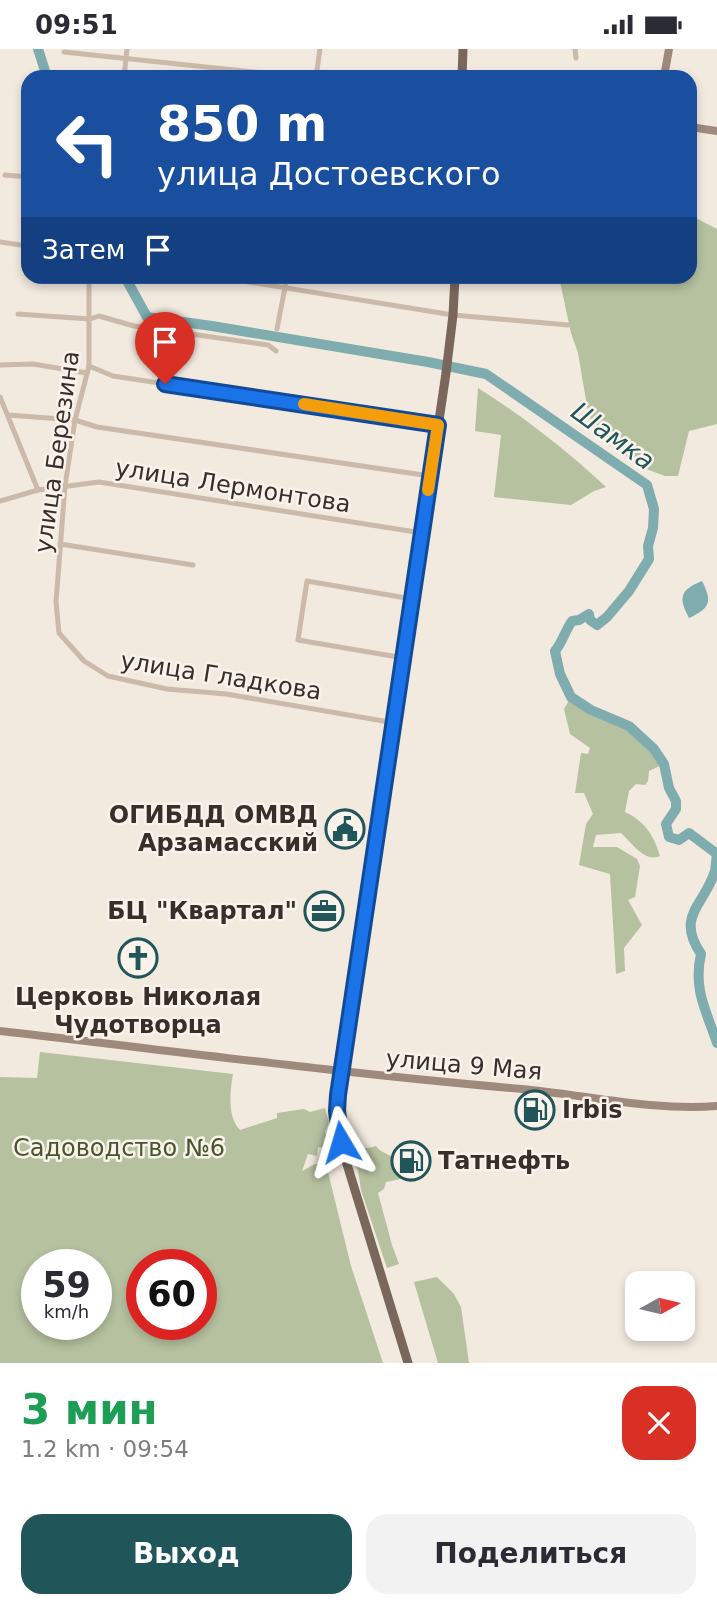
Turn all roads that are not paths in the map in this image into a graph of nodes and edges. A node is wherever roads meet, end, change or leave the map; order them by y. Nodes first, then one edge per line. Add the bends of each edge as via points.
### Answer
1 (127, 49) edge
2 (320, 49) edge
3 (463, 49) edge
4 (575, 49) edge
5 (668, 49) edge
6 (64, 52) dead end
7 (126, 58) junction
8 (576, 58) dead end
9 (125, 70) edge
10 (237, 70) edge
11 (317, 70) edge
12 (462, 70) edge
13 (665, 70) edge
14 (697, 128) edge
15 (717, 131) edge
16 (5, 175) dead end
17 (21, 176) edge
18 (0, 241) edge
19 (21, 245) edge
20 (89, 284) edge
21 (261, 284) edge
22 (286, 284) edge
23 (455, 284) edge
24 (285, 288) junction
25 (18, 314) dead end
26 (453, 314) junction
27 (90, 319) junction
28 (568, 325) dead end
29 (277, 329) dead end
30 (274, 347) dead end
31 (0, 365) edge
32 (89, 366) junction
33 (87, 373) junction
34 (0, 397) edge
35 (8, 415) junction
36 (75, 420) junction
37 (438, 425) junction
38 (430, 476) junction
39 (65, 486) junction
40 (38, 490) junction
41 (0, 501) edge
42 (422, 533) junction
43 (60, 544) junction
44 (193, 565) dead end
45 (412, 599) junction
46 (59, 633) joint
47 (404, 658) junction
48 (395, 723) junction
49 (0, 1031) edge
50 (342, 1072) junction
51 (717, 1106) edge
52 (408, 1363) edge

1 - 7 street
2 - 11 street
3 - 12 main road
4 - 8 street
5 - 13 main road
6 - 7 street
7 - 9 street
7 - 10 street
14 - 15 main road
16 - 17 street
18 - 19 street
20 - 27 street, улица Березина
21 - 24 street
22 - 24 street
23 - 26 main road
24 - 26 street
24 - 29 street
25 - 27 street
26 - 28 street
26 - 37 main road
27 - 30 street via 99,316 134,326
27 - 32 street, улица Березина
31 - 33 street via 33,364
32 - 33 street, улица Березина
32 - 37 street via 113,376
33 - 36 street, улица Березина
34 - 35 street
35 - 36 street
35 - 40 street
36 - 38 street
36 - 39 street, улица Березина
37 - 38 main road
38 - 42 main road
39 - 40 street, улица Лермонтова
39 - 42 street, улица Лермонтова via 99,482
39 - 43 street, улица Березина
40 - 41 street, улица Лермонтова
42 - 45 main road
43 - 44 street
43 - 46 street, улица Березина
45 - 47 main road
45 - 47 street via 307,581 298,640
46 - 48 street, улица Гладкова via 83,661 108,676
47 - 48 main road
48 - 50 main road
49 - 50 main road, улица 9 Мая
50 - 51 main road, улица 9 Мая via 634,1103
50 - 52 main road via 337,1111 342,1148

